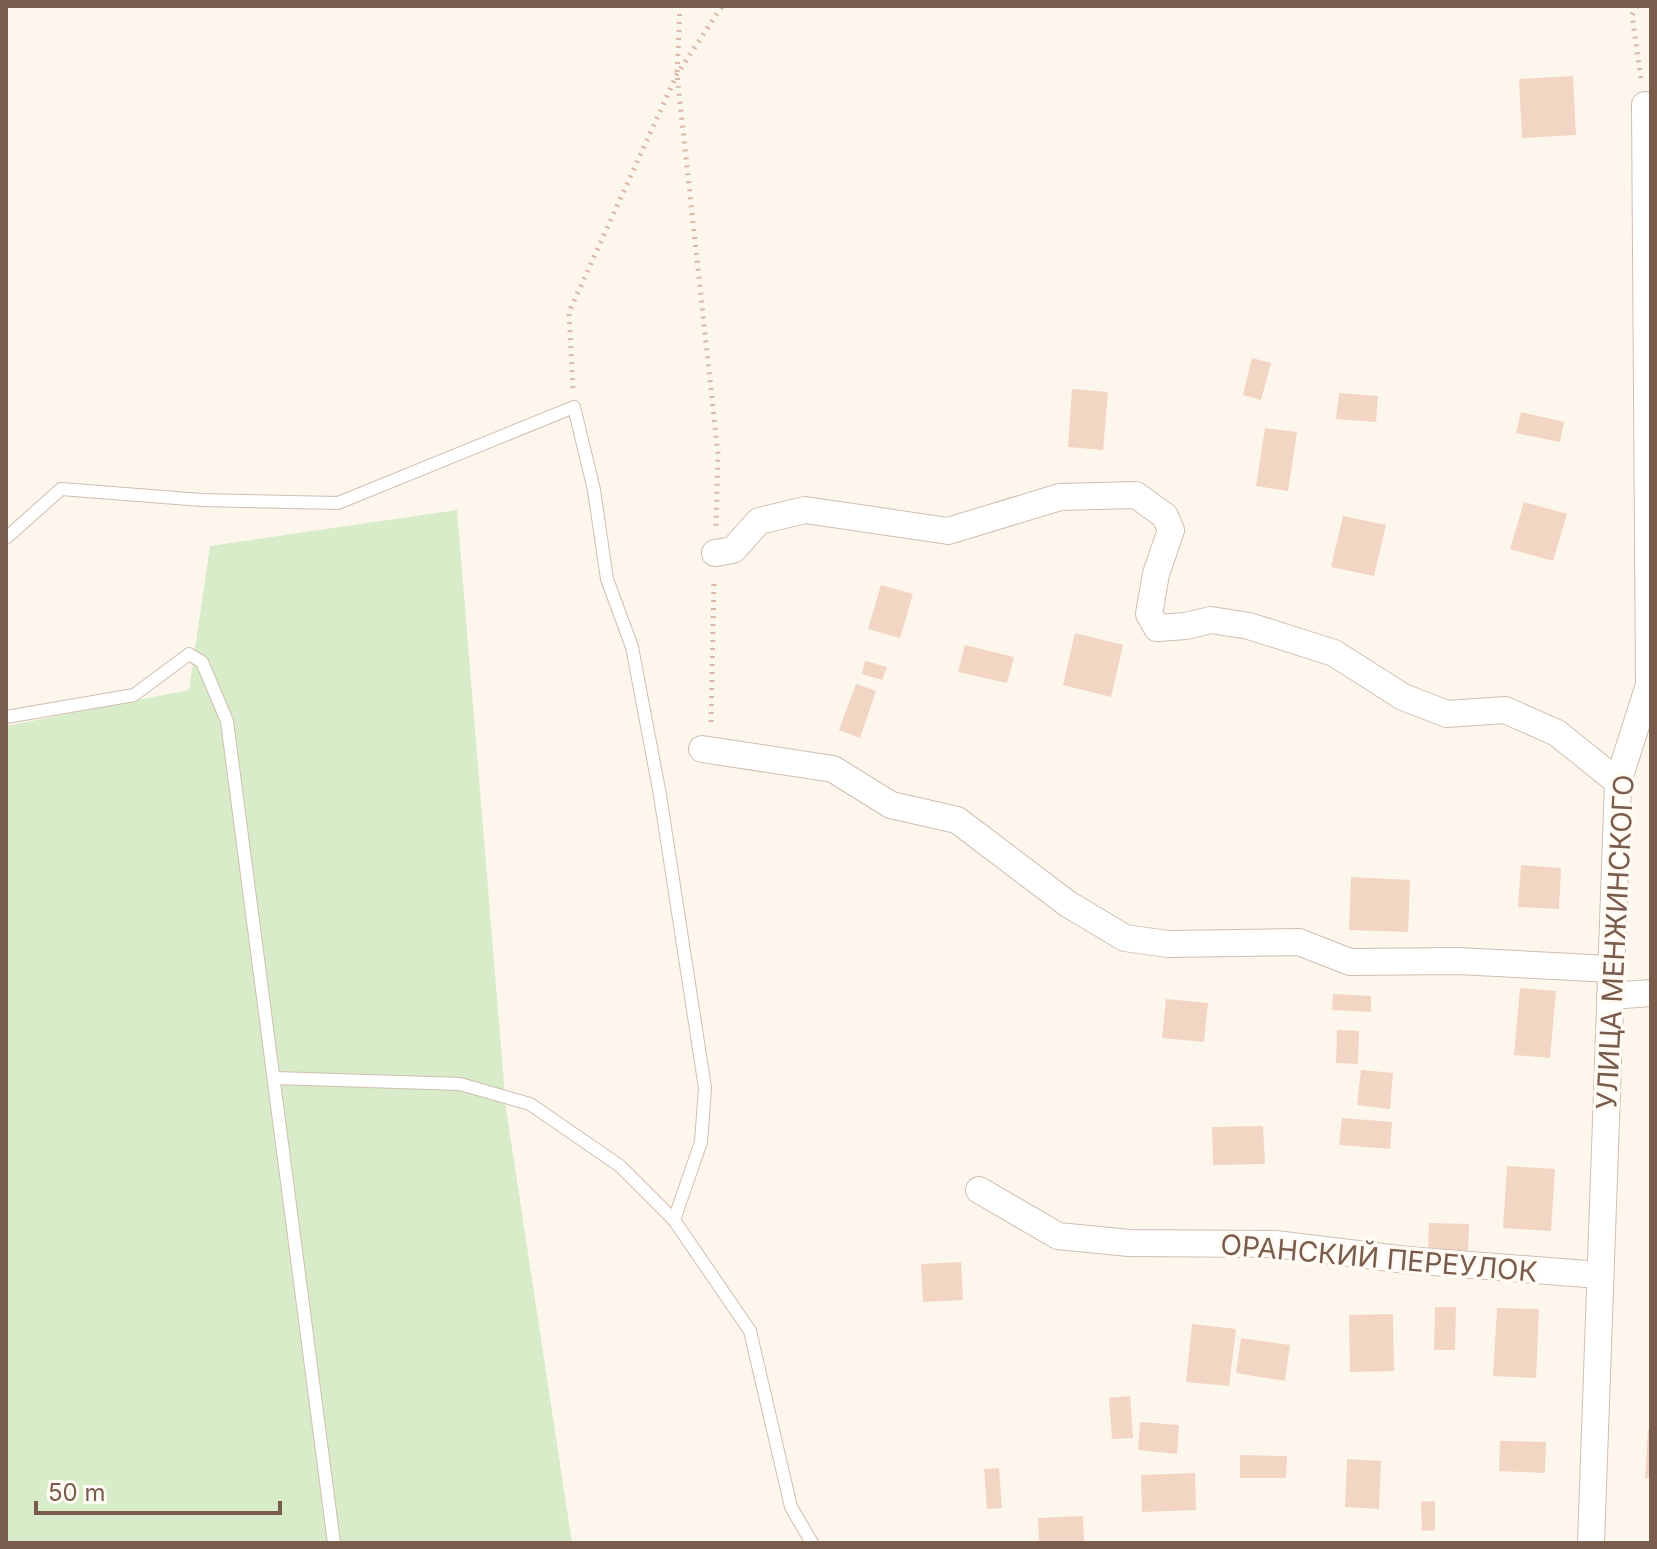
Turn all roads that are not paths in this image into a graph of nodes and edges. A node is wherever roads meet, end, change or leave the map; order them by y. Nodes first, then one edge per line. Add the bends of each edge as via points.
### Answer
1 (1645, 105) road end
2 (6, 538) edge
3 (715, 553) road end
4 (1650, 685) edge
5 (6, 717) edge
6 (702, 749) road end
7 (1618, 782) junction
8 (1611, 969) junction
9 (1651, 993) edge
10 (1610, 996) junction
11 (275, 1078) junction
12 (979, 1190) dead end
13 (674, 1220) junction
14 (1600, 1275) junction
15 (334, 1543) edge
16 (812, 1543) edge
17 (1591, 1543) edge

1 - 4 street, УЛИЦА МЕНЖИНСКОГО
2 - 13 lane via 61,489 338,503 574,407 594,490 607,579 632,647 705,1088 701,1142
3 - 7 street via 733,550 759,521 805,510 948,531 1060,497 1136,495 1165,516 1171,530 1149,614 1157,628 1211,620 1249,626 1334,653 1403,697 1447,714 1505,710 1557,733
4 - 7 street, УЛИЦА МЕНЖИНСКОГО
5 - 11 lane via 134,695 189,654 202,662 227,721
6 - 8 street via 833,769 891,805 957,820 1068,904 1125,938 1168,944 1299,942 1350,962
7 - 8 street, УЛИЦА МЕНЖИНСКОГО
8 - 10 street, УЛИЦА МЕНЖИНСКОГО
9 - 10 street
10 - 14 street, УЛИЦА МЕНЖИНСКОГО
11 - 13 lane via 460,1084 530,1104 620,1166
11 - 15 lane
12 - 14 street, ОРАНСКИЙ ПЕРЕУЛОК via 1058,1236 1129,1243 1275,1244
13 - 16 lane via 750,1331 791,1507
14 - 17 street, УЛИЦА МЕНЖИНСКОГО

